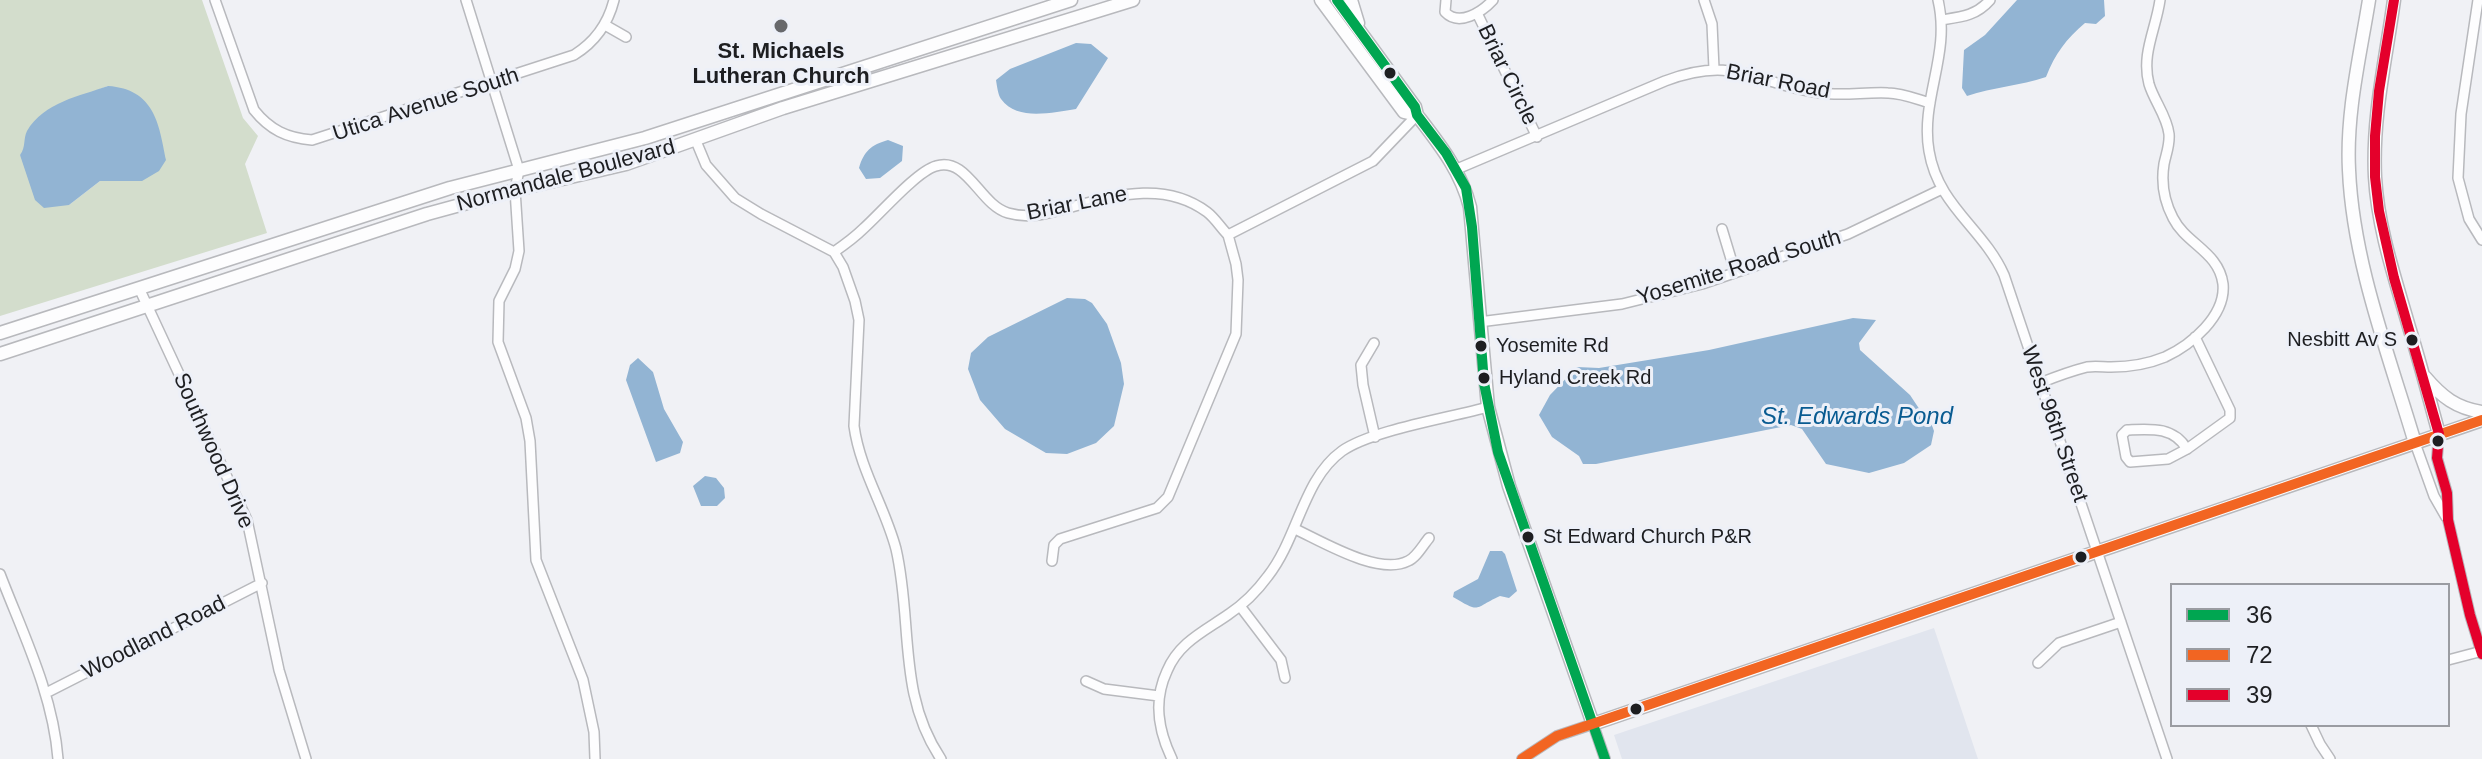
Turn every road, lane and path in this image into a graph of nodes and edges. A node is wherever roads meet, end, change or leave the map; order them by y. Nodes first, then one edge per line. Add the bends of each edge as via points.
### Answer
1 (215, 0) edge
2 (466, 0) edge
3 (614, 0) edge
4 (1071, 0) edge
5 (1133, 0) edge
6 (1321, 0) edge
7 (1337, 0) edge
8 (1351, 0) edge
9 (1446, 0) edge
10 (1493, 0) edge
11 (1704, 0) edge
12 (1938, 0) edge
13 (1990, 0) edge
14 (2160, 0) edge
15 (2369, 0) edge
16 (2394, 0) edge
17 (2478, 0) edge
18 (1477, 13) junction
19 (1941, 20) junction
20 (605, 25) junction
21 (626, 37) dead end
22 (1357, 37) junction
23 (1714, 69) junction
24 (490, 84) junction
25 (1930, 103) junction
26 (1417, 115) junction
27 (1537, 137) junction
28 (696, 141) junction
29 (1457, 169) junction
30 (519, 170) junction
31 (1942, 189) junction
32 (515, 190) junction
33 (1722, 229) dead end
34 (1228, 235) junction
35 (2482, 240) edge
36 (834, 252) junction
37 (1735, 272) junction
38 (139, 288) junction
39 (147, 306) junction
40 (1479, 322) junction
41 (0, 333) edge
42 (2195, 337) junction
43 (1374, 343) dead end
44 (0, 354) edge
45 (2423, 375) junction
46 (2040, 383) junction
47 (1488, 407) junction
48 (2482, 412) edge
49 (2482, 420) edge
50 (2439, 434) junction
51 (1375, 437) junction
52 (2415, 443) junction
53 (2187, 449) junction
54 (2448, 520) junction
55 (1295, 529) junction
56 (1429, 538) dead end
57 (2097, 552) junction
58 (1052, 561) dead end
59 (0, 574) edge
60 (262, 583) junction
61 (1240, 606) junction
62 (2121, 622) junction
63 (2482, 652) edge
64 (2450, 660) edge
65 (2038, 663) dead end
66 (1285, 678) dead end
67 (1086, 681) dead end
68 (46, 693) junction
69 (1159, 696) junction
70 (1593, 724) junction
71 (2312, 727) edge
72 (58, 759) edge
73 (306, 759) edge
74 (595, 759) edge
75 (941, 759) edge
76 (1172, 759) edge
77 (1522, 759) edge
78 (1605, 759) edge
79 (2167, 759) edge
80 (2330, 759) edge

1 - 24 street, Utica Avenue South via 249,98 271,128 297,139 312,140
2 - 24 street
3 - 20 street
4 - 30 street, Normandale Boulevard via 645,138
5 - 28 street, Normandale Boulevard via 783,108
6 - 22 street
7 - 22 street
8 - 22 street
9 - 18 street, Briar Circle via 1445,12 1452,18
10 - 18 street, Briar Circle
11 - 23 street via 1713,34
12 - 19 street
13 - 19 street via 1979,11
14 - 42 street via 2146,64 2169,134 2164,192 2174,222 2214,261 2223,284 2215,316
15 - 52 street via 2352,109 2349,169 2356,231
16 - 45 street via 2378,106 2375,177 2387,249
17 - 35 street via 2461,114 2458,178 2469,219
18 - 27 street, Briar Circle
19 - 25 street via 1940,61
20 - 21 street
20 - 24 street, Utica Avenue South via 574,55
22 - 26 street via 1404,112
23 - 25 street, Briar Road via 1820,93 1889,93
23 - 27 street, Briar Road via 1675,77
24 - 30 street
25 - 31 street, West 96th Street via 1929,151
26 - 29 street
26 - 34 street via 1373,161
27 - 29 street, Briar Road
28 - 32 street, Normandale Boulevard
28 - 36 street via 706,165 735,198
29 - 40 street via 1470,207
30 - 32 street
30 - 38 street, Normandale Boulevard
31 - 37 street, Yosemite Road South via 1858,230
31 - 46 street, West 96th Street via 1997,258
32 - 39 street, Normandale Boulevard
32 - 74 street via 519,251 499,301 498,342 530,441 536,560 583,680
33 - 37 street
34 - 36 street, Briar Lane via 1208,212 1156,193 1122,194 1043,215 1016,215 992,205 961,170 944,165 926,171
34 - 58 street via 1238,280 1236,334 1168,497 1157,508 1060,539
36 - 75 street via 859,320 856,441 888,521 911,686 926,737
37 - 40 street, Yosemite Road South via 1622,304
38 - 39 street, Southwood Drive
38 - 41 street, Normandale Boulevard
39 - 44 street, Normandale Boulevard
39 - 60 street, Southwood Drive via 247,520
40 - 47 street
42 - 46 street via 2147,363 2087,367
42 - 53 street via 2230,418
43 - 51 street via 1361,365
45 - 48 street via 2447,401
45 - 50 street
46 - 57 street, West 96th Street
47 - 51 street
47 - 70 street via 1509,486
49 - 50 street
50 - 52 street
50 - 54 street via 2437,458
51 - 55 street via 1358,441 1330,460
52 - 54 street
52 - 57 street
53 - 53 street via 2168,459 2130,462 2122,435 2158,428
54 - 63 street
55 - 56 street via 1390,566 1410,561
55 - 61 street via 1284,555
57 - 62 street, West 96th Street
57 - 70 street
59 - 68 street
60 - 68 street, Woodland Road
60 - 73 street, Southwood Drive via 279,670
61 - 66 street via 1281,660
61 - 69 street via 1189,640 1168,668
62 - 65 street via 2059,643
62 - 79 street, West 96th Street
63 - 64 street
67 - 69 street via 1104,689
68 - 72 street
69 - 76 street via 1162,736
70 - 77 street via 1557,736
70 - 78 street
71 - 80 street

